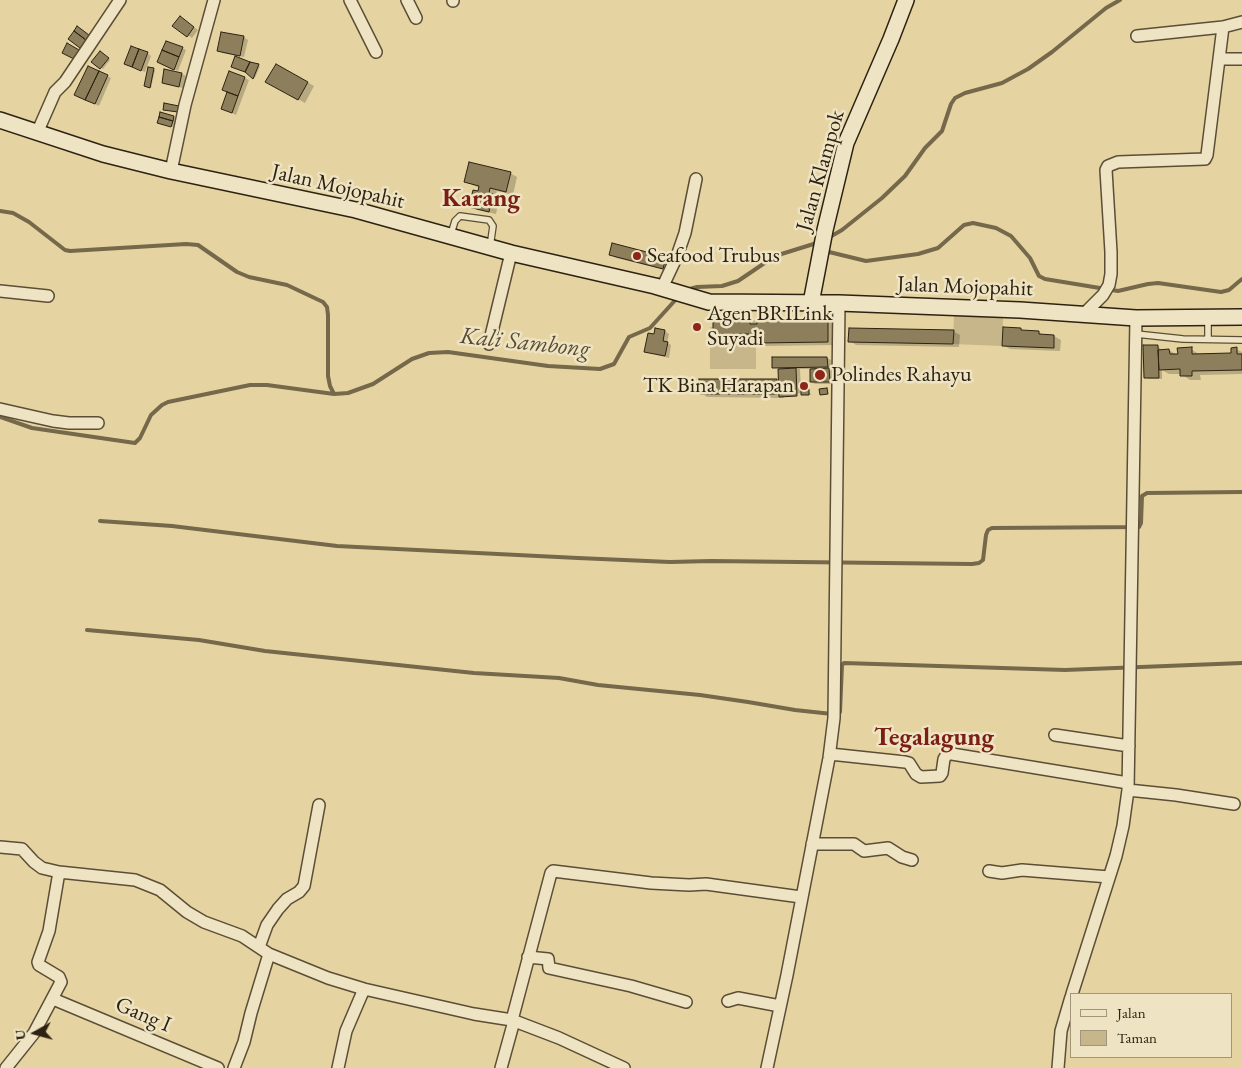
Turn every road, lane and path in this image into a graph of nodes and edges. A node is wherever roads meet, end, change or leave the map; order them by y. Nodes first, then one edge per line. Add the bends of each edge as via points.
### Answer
1 (120, 0) edge
2 (214, 0) edge
3 (350, 0) edge
4 (407, 0) edge
5 (906, 0) edge
6 (416, 18) dead end
7 (1242, 22) edge
8 (1223, 27) junction
9 (1137, 36) dead end
10 (376, 52) dead end
11 (1220, 58) junction
12 (1242, 59) edge
13 (0, 120) edge
14 (36, 132) junction
15 (171, 171) junction
16 (696, 179) dead end
17 (450, 236) junction
18 (490, 247) junction
19 (511, 253) junction
20 (665, 289) junction
21 (0, 291) edge
22 (48, 296) dead end
23 (811, 303) junction
24 (839, 303) junction
25 (1083, 315) junction
26 (1242, 317) edge
27 (1136, 318) junction
28 (1155, 318) junction
29 (1208, 318) junction
30 (1136, 334) junction
31 (1154, 335) junction
32 (1208, 338) junction
33 (1242, 340) edge
34 (490, 344) dead end
35 (0, 409) edge
36 (98, 423) dead end
37 (1055, 736) dead end
38 (1129, 746) junction
39 (830, 754) junction
40 (1128, 787) junction
41 (1234, 804) dead end
42 (319, 806) dead end
43 (812, 844) junction
44 (0, 846) edge
45 (912, 860) dead end
46 (989, 871) dead end
47 (59, 872) junction
48 (1109, 877) junction
49 (801, 897) junction
50 (259, 947) junction
51 (269, 954) junction
52 (528, 957) junction
53 (364, 989) junction
54 (1072, 993) edge
55 (53, 999) junction
56 (1070, 1000) edge
57 (728, 1001) dead end
58 (686, 1002) dead end
59 (780, 1006) junction
60 (513, 1020) junction
61 (6, 1068) edge
62 (218, 1068) edge
63 (234, 1068) edge
64 (338, 1068) edge
65 (501, 1068) edge
66 (624, 1068) edge
67 (766, 1068) edge
68 (1058, 1068) edge

1 - 14 street via 55,92
2 - 15 street via 185,105
3 - 10 street
4 - 6 street
5 - 23 street, Jalan Klampok via 846,144 824,230
7 - 8 street
8 - 9 street
8 - 11 street
11 - 12 street
11 - 25 street via 1205,159 1118,162 1108,166 1111,274 1103,295
13 - 14 street, Jalan Mojopahit
14 - 15 street, Jalan Mojopahit via 103,154
15 - 17 street, Jalan Mojopahit via 356,210
16 - 20 street via 684,233
17 - 18 street, Jalan Mojopahit
17 - 18 lane via 460,216 489,220 493,226
18 - 19 street, Jalan Mojopahit
19 - 20 street, Jalan Mojopahit
19 - 34 street
20 - 23 street, Jalan Mojopahit via 715,302
21 - 22 street
23 - 24 street, Jalan Mojopahit
24 - 25 street, Jalan Mojopahit
24 - 39 street via 834,718
25 - 27 street, Jalan Mojopahit
26 - 29 street, Jalan Mojopahit
27 - 28 street, Jalan Mojopahit
27 - 30 street
28 - 29 street, Jalan Mojopahit
28 - 31 lane
29 - 32 lane
30 - 31 lane
30 - 38 street
31 - 32 lane
32 - 33 lane
35 - 36 street via 53,421
37 - 38 street
38 - 40 street
39 - 40 street via 909,763 922,777 940,776 945,756 952,754
39 - 43 street
40 - 41 street
40 - 48 street via 1123,826
42 - 50 street via 304,886 278,909 267,925
43 - 45 street via 850,844 864,851 886,847
43 - 49 street
44 - 47 street via 22,849 42,868
46 - 48 street via 1022,870
47 - 50 street via 135,880 160,890 204,922 229,930
47 - 55 street via 49,931 38,962 39,966 60,979
48 - 54 street
49 - 52 street via 706,884 651,883 553,871
49 - 59 street
50 - 51 street
51 - 53 street
51 - 63 street
52 - 58 street via 548,959 548,968
52 - 60 street
53 - 60 street
53 - 64 street via 346,1031
55 - 61 street via 34,1033
55 - 62 street, Gang I
56 - 68 street
57 - 59 street via 738,998
59 - 67 street
60 - 65 street
60 - 66 street

